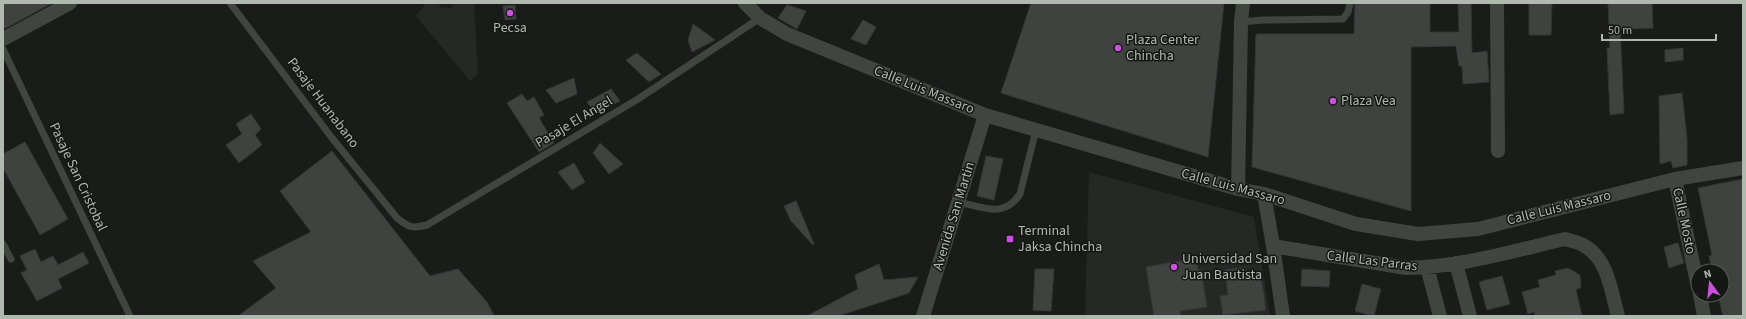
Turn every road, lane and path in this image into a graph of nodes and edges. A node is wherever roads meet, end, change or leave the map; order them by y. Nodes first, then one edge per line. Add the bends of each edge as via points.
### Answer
1 (70, 3) edge
2 (230, 3) edge
3 (745, 3) edge
4 (1243, 3) edge
5 (1350, 3) edge
6 (1497, 3) edge
7 (760, 18) junction
8 (1241, 22) junction
9 (3, 39) edge
10 (3, 49) edge
11 (985, 115) junction
12 (1036, 130) junction
13 (1498, 151) dead end
14 (1743, 168) edge
15 (1675, 178) junction
16 (1238, 189) junction
17 (1264, 194) junction
18 (958, 202) junction
19 (397, 218) joint
20 (3, 244) edge
21 (1273, 246) junction
22 (11, 259) dead end
23 (1456, 263) junction
24 (1693, 263) edge
25 (1427, 267) junction
26 (1702, 303) edge
27 (130, 316) edge
28 (923, 316) edge
29 (1283, 316) edge
30 (1440, 316) edge
31 (1470, 316) edge
32 (1618, 316) edge
33 (1704, 316) edge

1 - 9 street
2 - 19 lane, Pasaje Huanabano via 332,138
3 - 7 street, Calle Luis Massaro
4 - 8 street
5 - 8 lane via 1343,19
6 - 13 street
7 - 11 street, Calle Luis Massaro via 787,34
7 - 19 lane, Pasaje El Angel via 638,99 427,225 416,228 405,225
8 - 16 street
10 - 27 lane, Pasaje San Cristobal
11 - 12 street, Calle Luis Massaro
11 - 18 street, Avenida San Martin
12 - 16 street, Calle Luis Massaro
12 - 18 lane via 1020,194 1014,202 1005,209 996,210
14 - 15 street, Calle Luis Massaro
15 - 17 street, Calle Luis Massaro via 1478,229 1418,234 1356,224
15 - 24 street, Calle Mosto
16 - 17 street, Calle Luis Massaro
17 - 21 street
18 - 28 street, Avenida San Martin
20 - 22 lane
21 - 25 street, Calle Las Parras via 1406,268
21 - 29 street
23 - 25 street, Calle Las Parras
23 - 31 street
23 - 32 street, Calle Las Parras via 1565,239 1583,244 1596,255 1604,267
25 - 30 street
26 - 33 street

